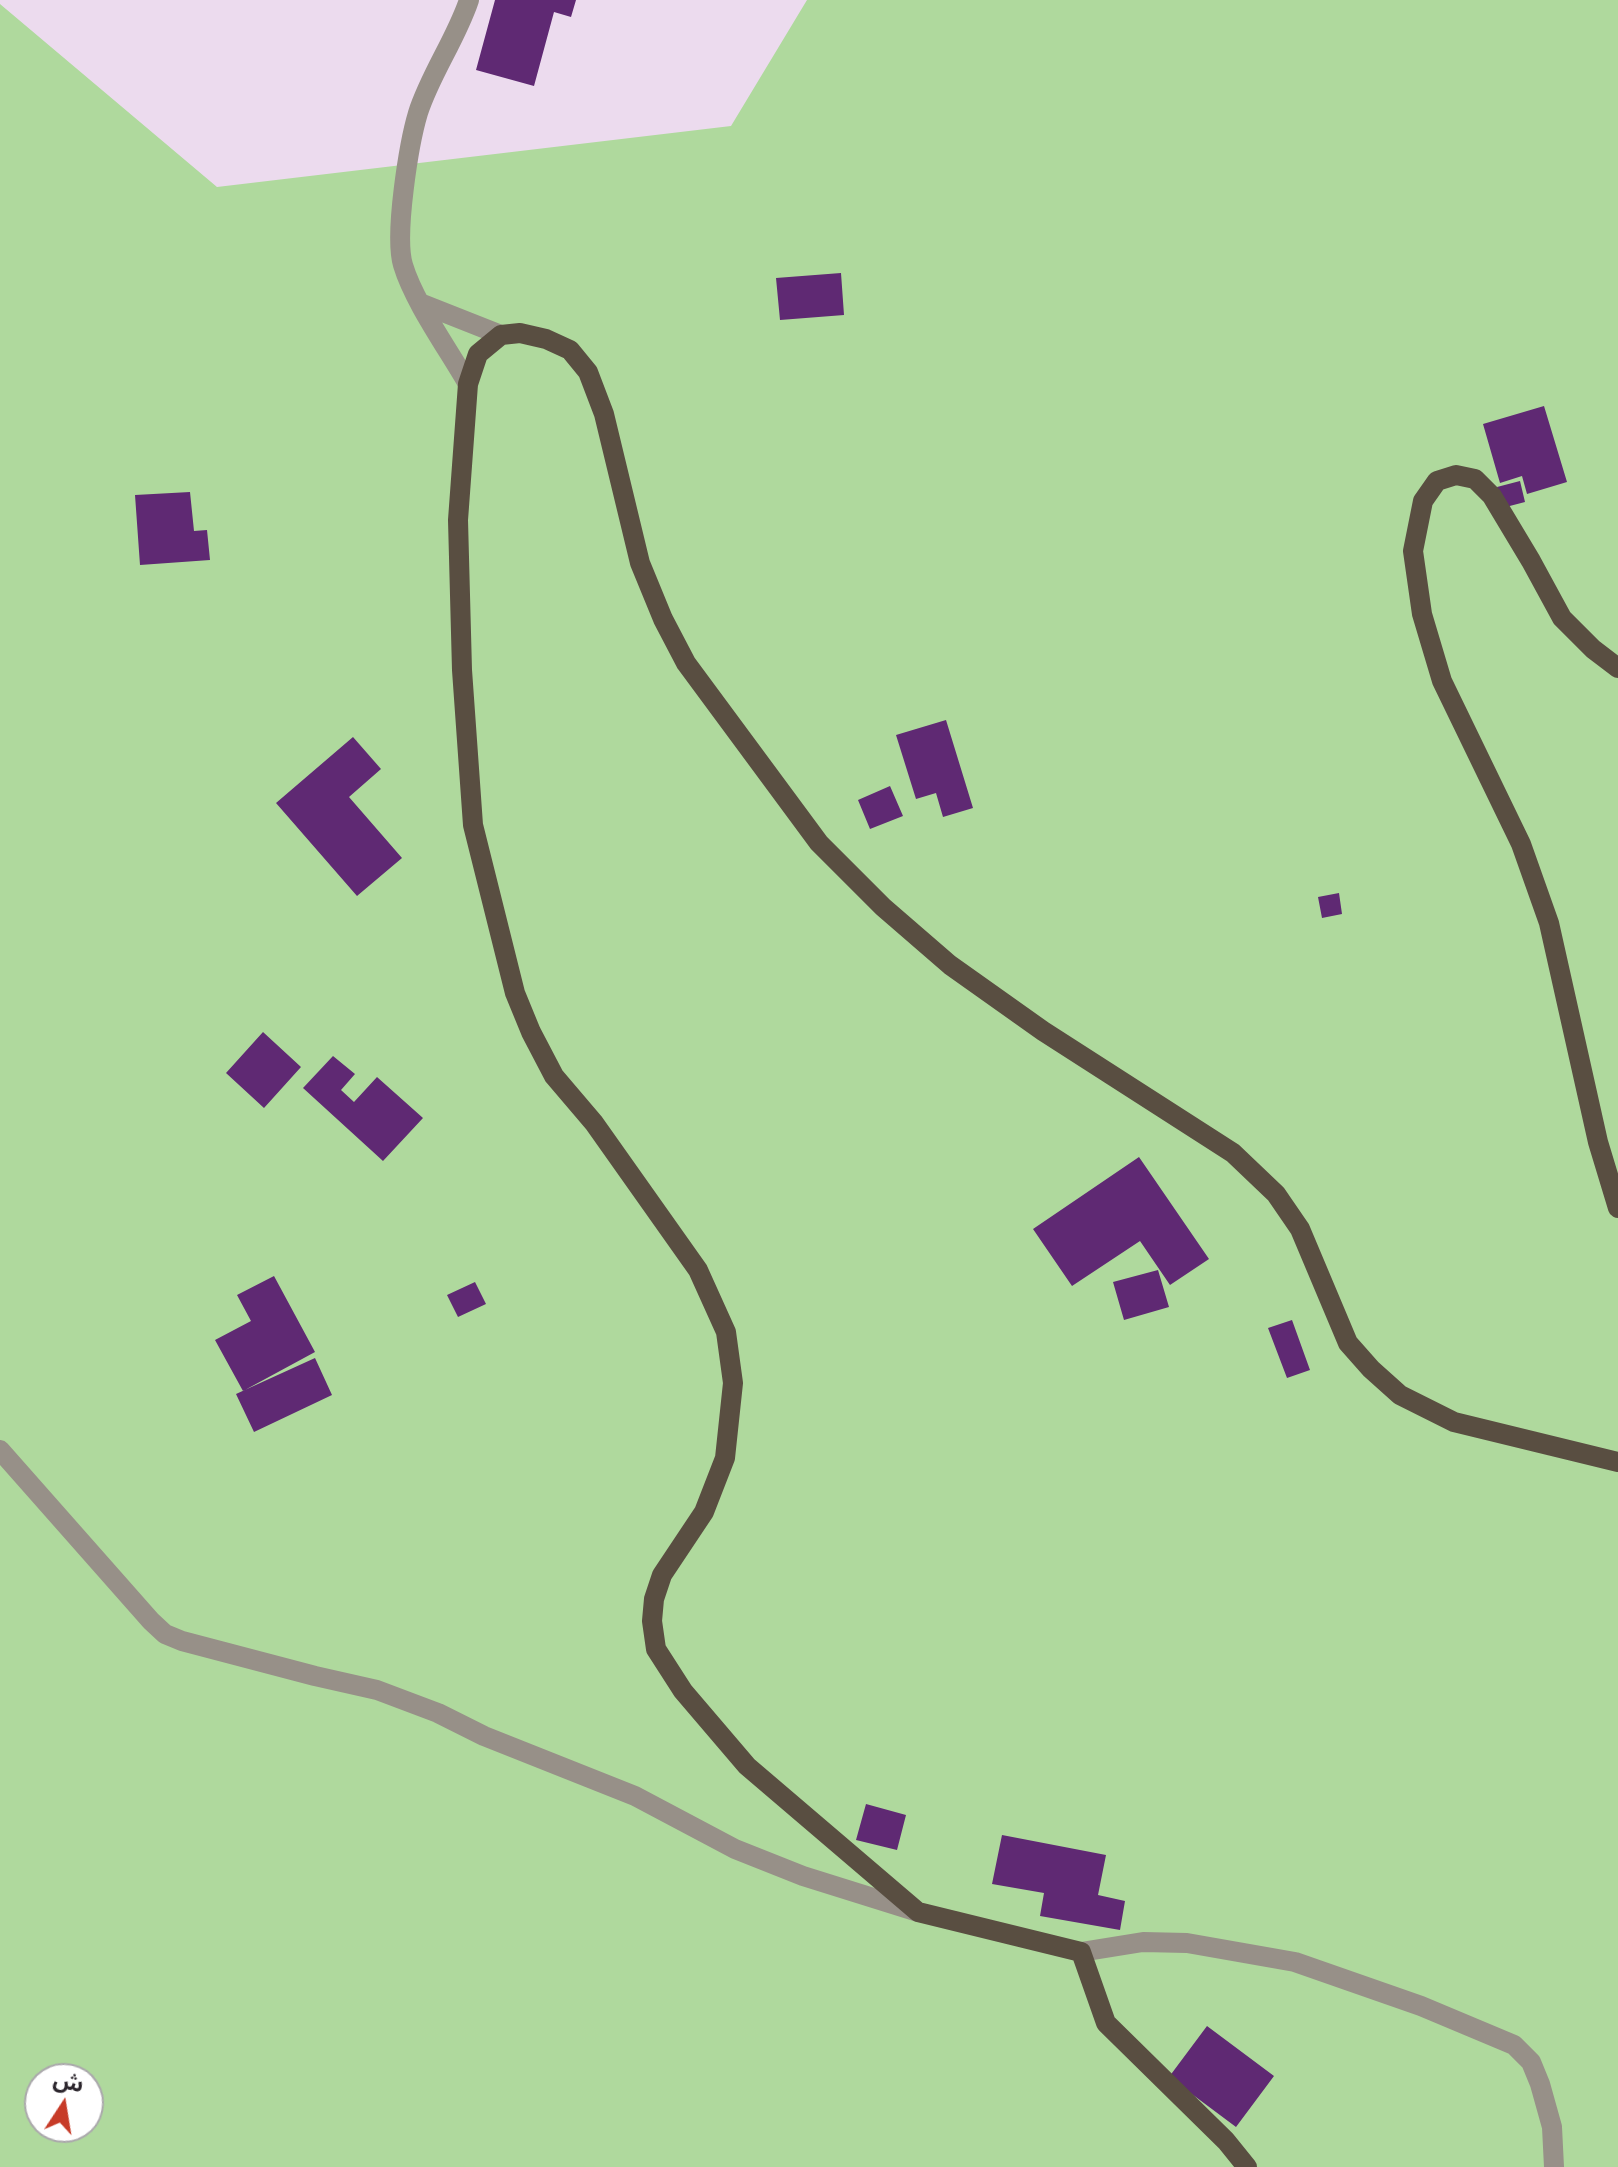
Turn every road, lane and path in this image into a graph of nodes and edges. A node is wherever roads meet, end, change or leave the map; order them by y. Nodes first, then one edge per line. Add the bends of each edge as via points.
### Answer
1 (469, 0) edge
2 (420, 303) junction
3 (501, 335) junction
4 (468, 384) junction
5 (1618, 668) edge
6 (1618, 1208) edge
7 (0, 1450) edge
8 (1618, 1462) edge
9 (918, 1912) junction
10 (1081, 1952) junction
11 (1247, 2167) edge
12 (1554, 2167) edge

1 - 2 street via 418,112 400,211 402,264
2 - 3 street
2 - 4 street
3 - 4 main road via 478,354
3 - 8 main road via 546,339 570,350 588,372 604,414 640,563 686,663 819,843 872,897 950,965 1043,1031 1233,1153 1276,1194 1300,1229 1348,1343 1400,1395 1454,1422
4 - 9 main road via 458,520 473,825 515,993 554,1076 594,1123 698,1270 726,1332 733,1383 725,1458 704,1512 662,1575 652,1621 656,1649 683,1691 747,1766
5 - 6 main road via 1562,618 1492,496 1475,479 1456,475 1437,481 1423,501 1413,551 1422,614 1442,681 1521,844 1549,923
7 - 9 street via 165,1634 377,1690 635,1796 735,1849
9 - 10 main road
10 - 11 main road via 1106,2023
10 - 12 street via 1143,1942 1187,1943 1295,1962 1514,2045 1531,2062 1540,2084 1552,2127

